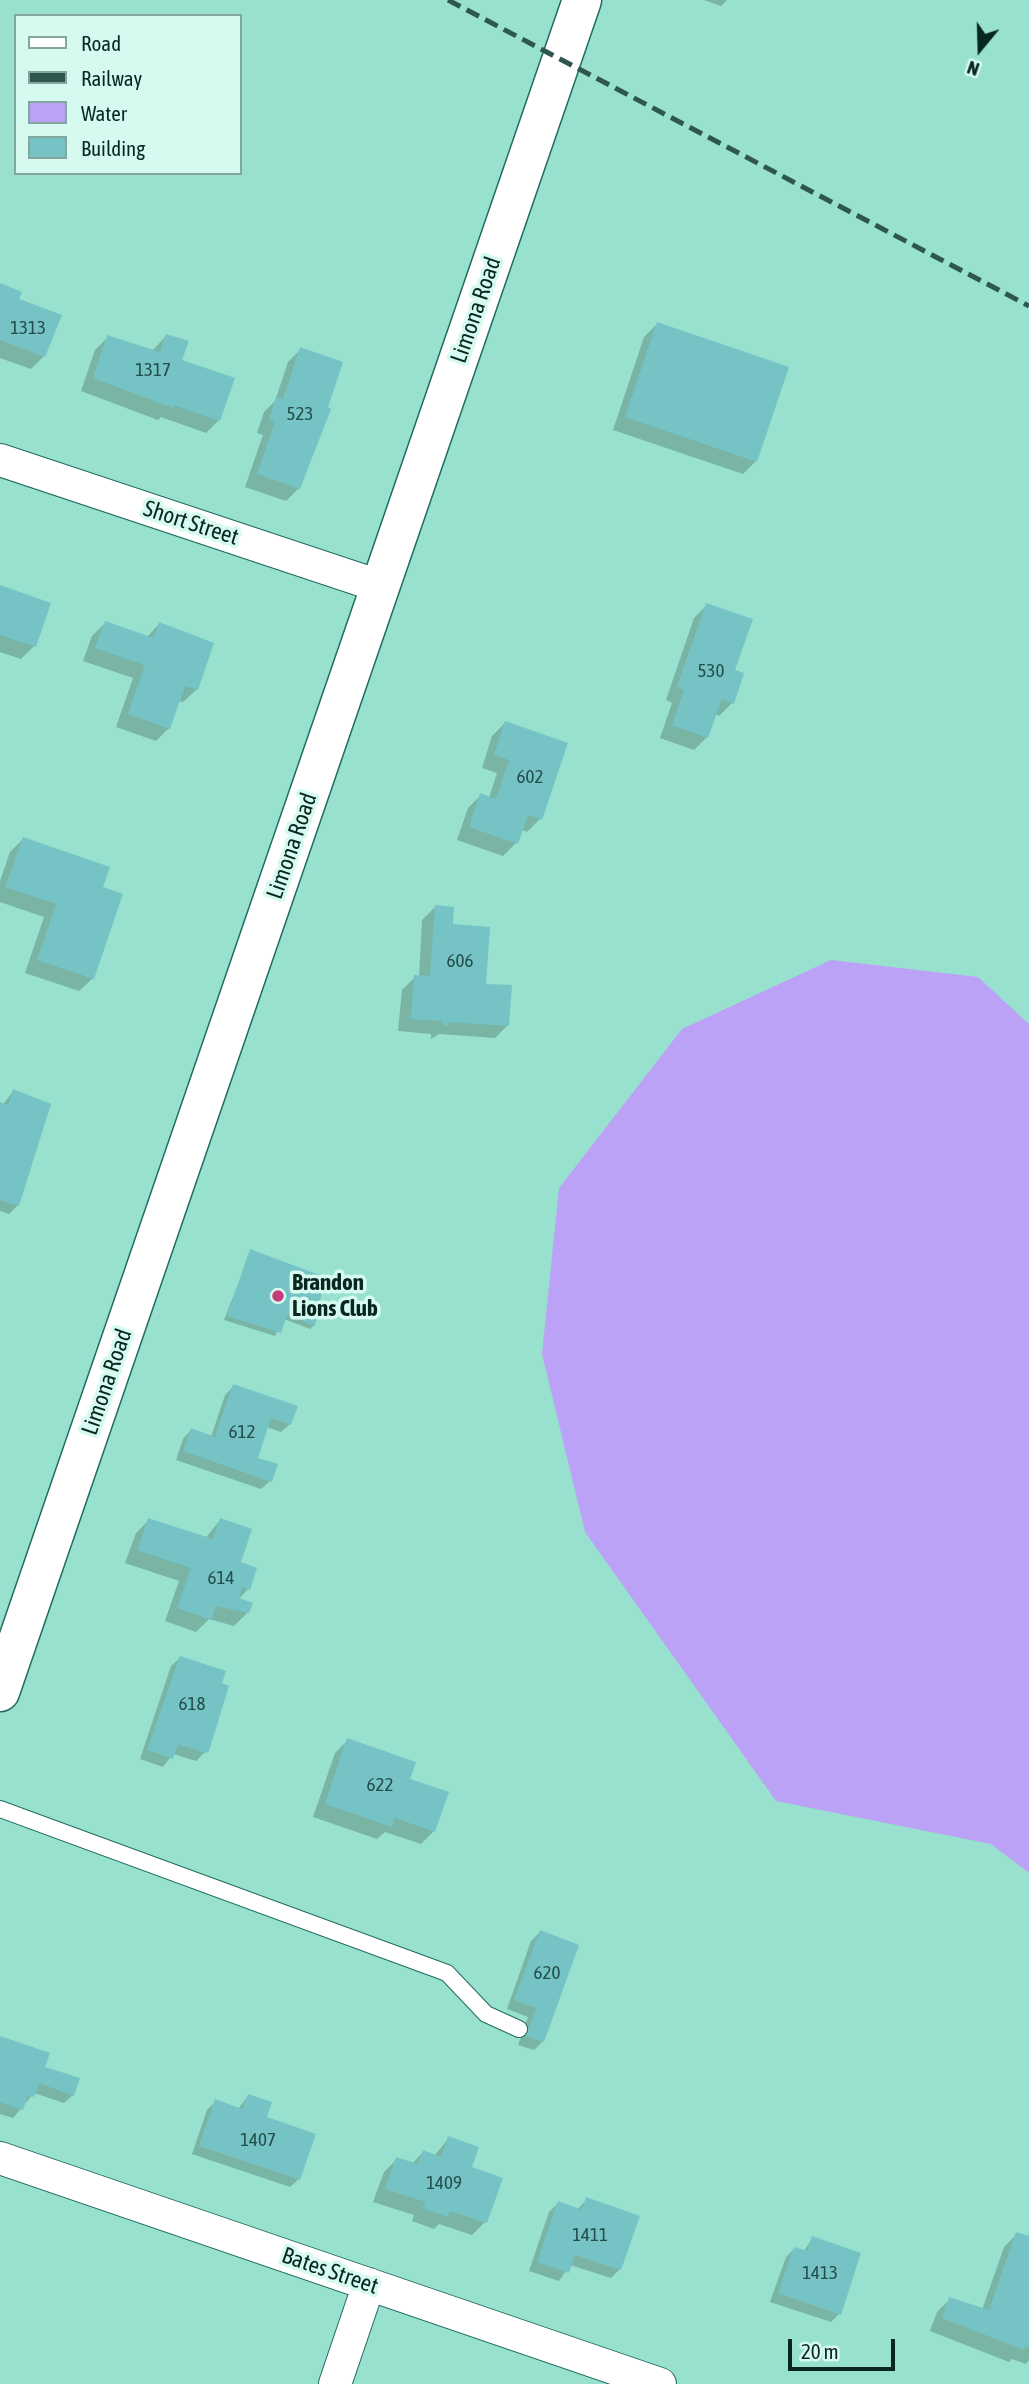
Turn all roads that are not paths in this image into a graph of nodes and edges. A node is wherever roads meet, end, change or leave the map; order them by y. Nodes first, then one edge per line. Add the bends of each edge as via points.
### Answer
1 (582, 0) edge
2 (0, 460) edge
3 (382, 587) junction
4 (0, 1692) edge
5 (0, 1809) edge
6 (519, 2029) dead end
7 (0, 2158) edge
8 (369, 2284) junction
9 (335, 2384) edge
10 (660, 2384) edge

1 - 3 street, Limona Road
2 - 3 street, Short Street
3 - 4 street, Limona Road
5 - 6 lane via 447,1973 486,2014
7 - 8 street, Bates Street
8 - 9 street
8 - 10 street, Bates Street

